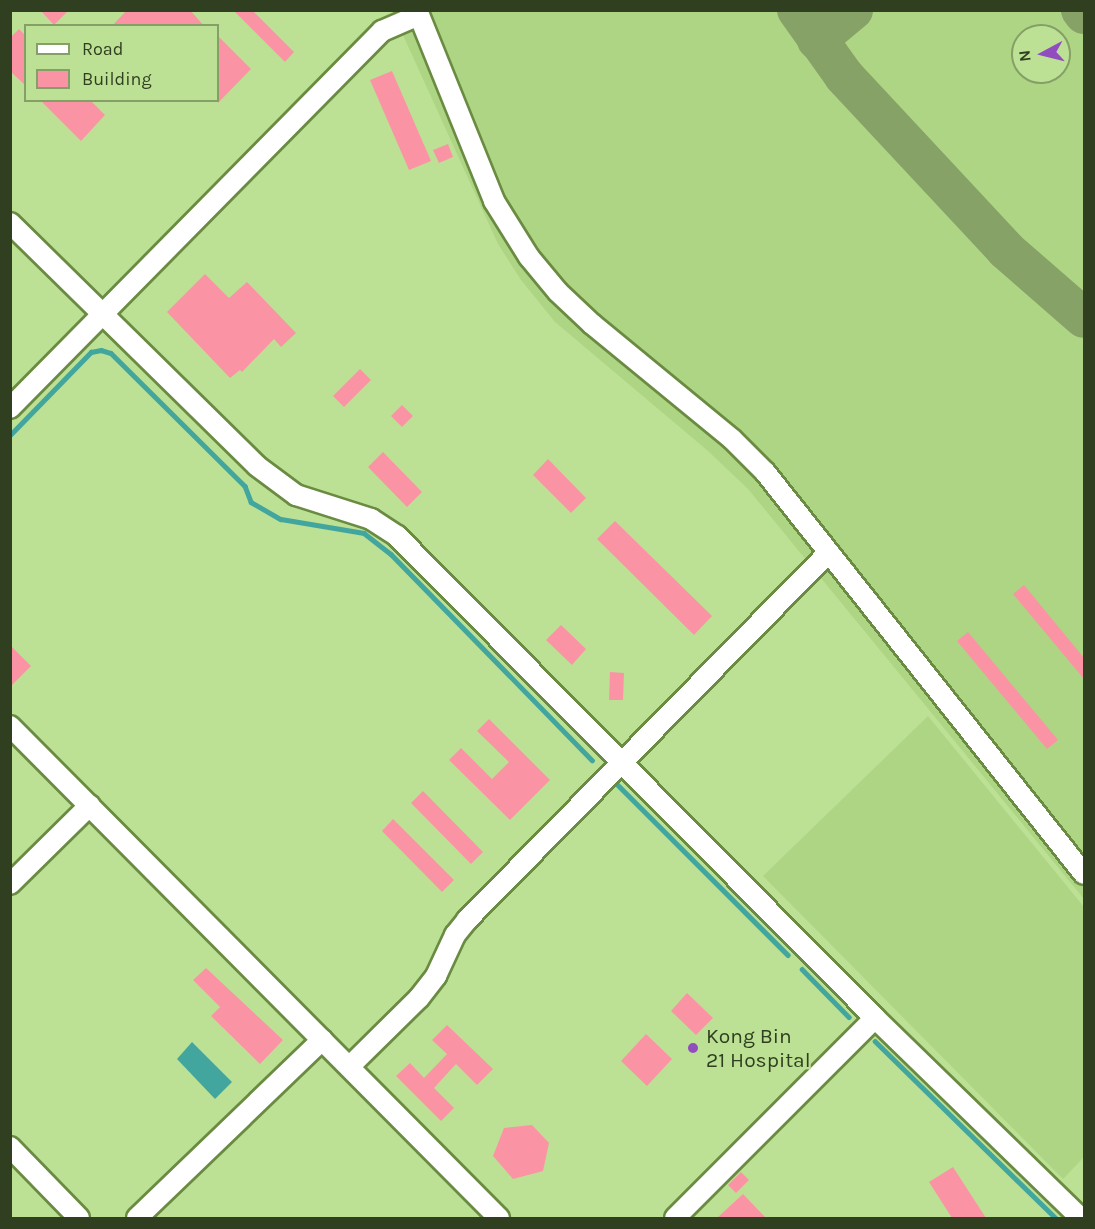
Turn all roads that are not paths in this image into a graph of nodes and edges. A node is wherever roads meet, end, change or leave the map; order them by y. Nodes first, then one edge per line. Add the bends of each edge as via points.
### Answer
1 (418, 13) edge
2 (10, 223) edge
3 (103, 315) junction
4 (10, 408) edge
5 (829, 552) junction
6 (10, 726) edge
7 (622, 762) junction
8 (90, 805) junction
9 (1084, 874) edge
10 (10, 884) edge
11 (875, 1018) junction
12 (322, 1040) junction
13 (351, 1066) junction
14 (10, 1147) edge
15 (79, 1218) edge
16 (137, 1218) edge
17 (499, 1218) edge
18 (675, 1218) edge
19 (1083, 1218) edge

1 - 3 lane via 382,31
1 - 5 lane via 494,201 529,257 592,324 741,447
2 - 3 lane
3 - 4 lane
3 - 7 lane via 280,484 297,495 371,519 397,536
5 - 7 lane
5 - 9 lane
6 - 8 lane
7 - 11 lane
7 - 13 lane via 467,920 419,998
8 - 10 lane
8 - 12 lane
11 - 18 lane
11 - 19 lane
12 - 13 lane
12 - 16 lane
13 - 17 lane
14 - 15 lane

